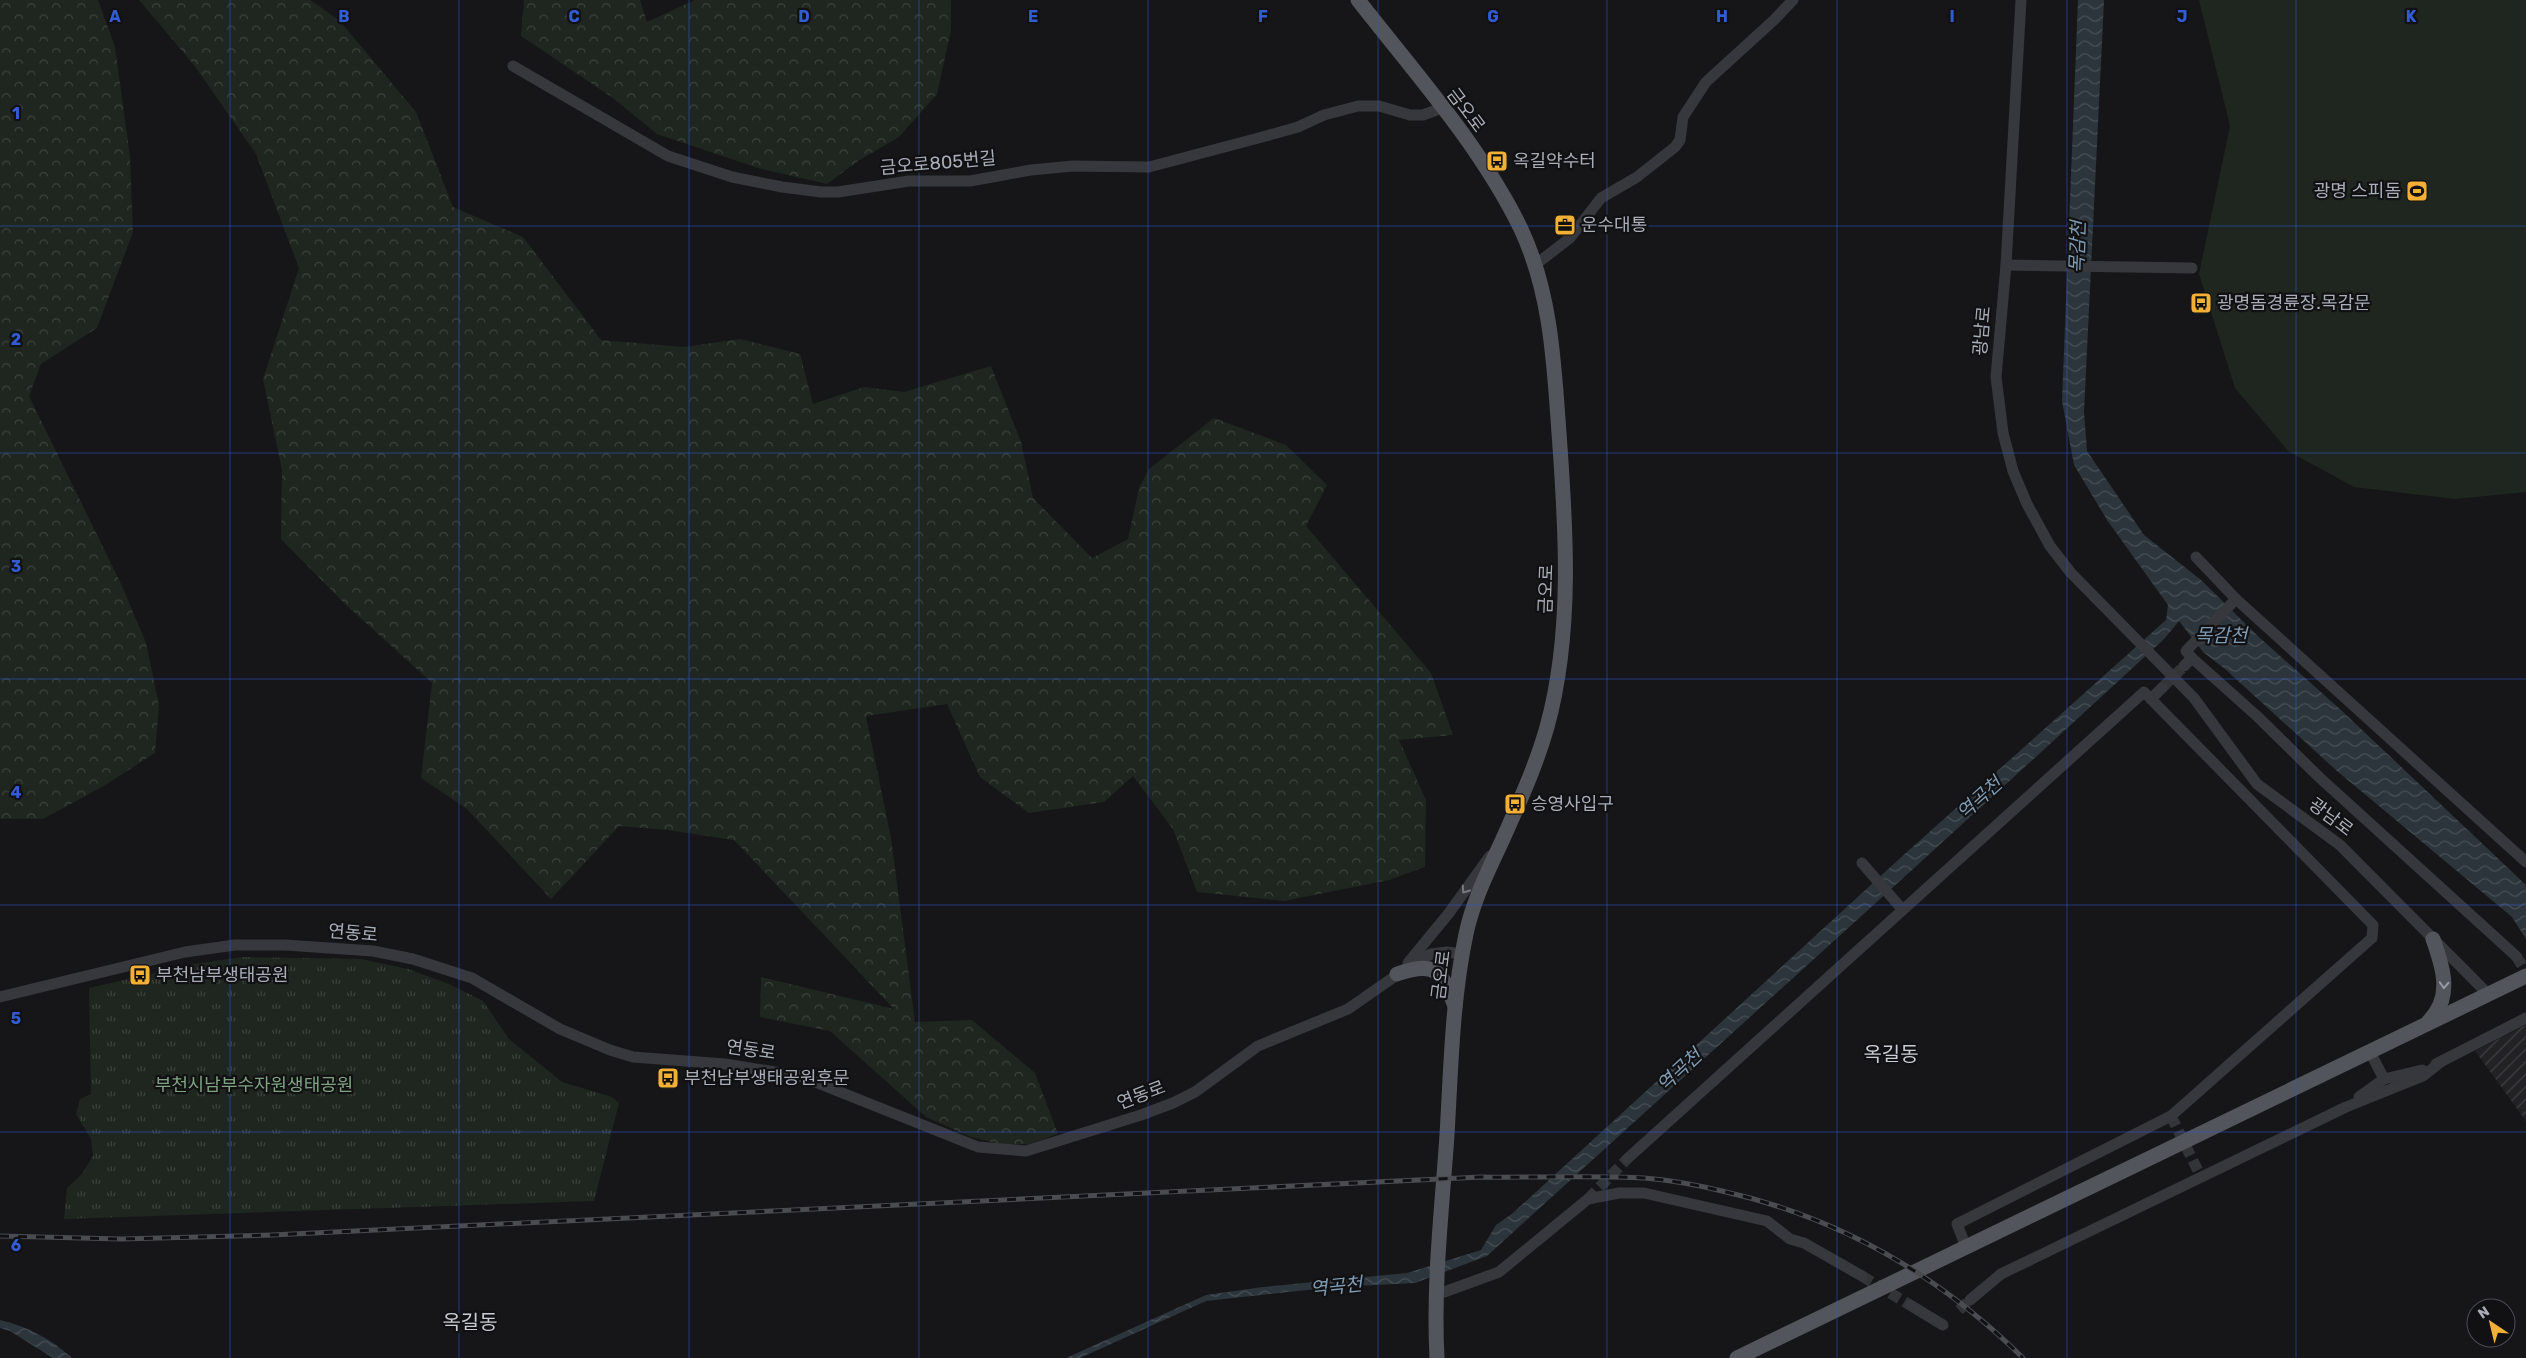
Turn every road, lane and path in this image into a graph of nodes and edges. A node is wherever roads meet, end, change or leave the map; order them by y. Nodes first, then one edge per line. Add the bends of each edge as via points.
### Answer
1 (1358, 0) edge
2 (1372, 0) edge
3 (1793, 0) edge
4 (2021, 0) edge
5 (1381, 29) junction
6 (513, 66) dead end
7 (1442, 108) junction
8 (1535, 265) junction
9 (2006, 265) junction
10 (2192, 268) dead end
11 (2196, 557) dead end
12 (2236, 599) junction
13 (2162, 688) tunnel mouth
14 (2151, 699) junction
15 (1504, 837) junction
16 (2526, 862) edge
17 (1862, 863) dead end
18 (1902, 909) junction
19 (2433, 939) junction
20 (1462, 954) junction
21 (2516, 956) tunnel mouth
22 (1397, 974) junction
23 (2521, 978) edge
24 (2488, 994) junction
25 (0, 997) edge
26 (1456, 1008) junction
27 (2526, 1018) edge
28 (2423, 1026) junction
29 (2370, 1052) junction
30 (2442, 1061) junction
31 (2384, 1079) junction
32 (2346, 1108) junction
33 (1627, 1159) tunnel mouth
34 (1966, 1247) junction
35 (1862, 1276) tunnel mouth
36 (1436, 1292) junction
37 (1970, 1300) tunnel mouth
38 (1910, 1306) tunnel mouth
39 (1943, 1325) dead end
40 (1437, 1358) edge
41 (1737, 1358) edge

1 - 5 main road, 금오로
2 - 5 main road
3 - 8 street via 1706,82 1683,117 1680,140 1675,147 1637,177 1601,198 1570,238
4 - 9 street, 광남로
5 - 7 main road, 금오로
6 - 7 street, 금오로805번길 via 668,156 732,177 821,192 909,181 970,181 1073,166 1148,167 1298,127 1324,115 1358,106 1379,106 1410,115 1422,115
7 - 8 main road, 금오로 via 1496,185 1522,230
8 - 15 main road, 금오로 via 1545,300 1556,379 1566,540 1565,600 1562,643 1548,723 1534,767
9 - 10 street
9 - 19 street, 광남로 via 1996,377 2003,433 2013,471 2050,546 2071,574 2194,698 2257,784 2340,845
11 - 12 street
12 - 16 street
12 - 21 street via 2187,658 2258,717 2319,777
13 - 14 street
14 - 18 street via 2144,692
14 - 34 street via 2373,925 2372,938 2171,1116 1957,1224
15 - 20 main road, 금오로 via 1472,908
15 -> 22 street via 1449,913
17 - 18 street
18 - 33 street
19 - 24 street, 광남로
19 -> 28 main road via 2443,967 2444,988 2439,1008
20 - 22 street, 연동로 via 1431,954
20 - 26 main road, 금오로
22 - 25 street, 연동로 via 1348,1009 1258,1046 1195,1092 1141,1115 1026,1151 978,1147 800,1076 735,1065 618,1053 560,1029 472,978 373,950 235,945 185,952
22 - 26 main road via 1419,967 1436,972 1444,979
23 - 24 main road
24 - 28 main road
26 - 36 main road, 금오로
27 - 30 street
28 - 29 main road
29 - 31 street
29 - 34 main road
30 - 31 street via 2423,1070
30 - 32 street via 2422,1076
31 - 32 street
32 - 37 street via 2001,1274
34 - 41 main road
35 - 36 street via 1790,1238 1768,1221 1644,1193 1619,1192 1588,1198 1499,1272
36 - 40 main road
38 - 39 street

